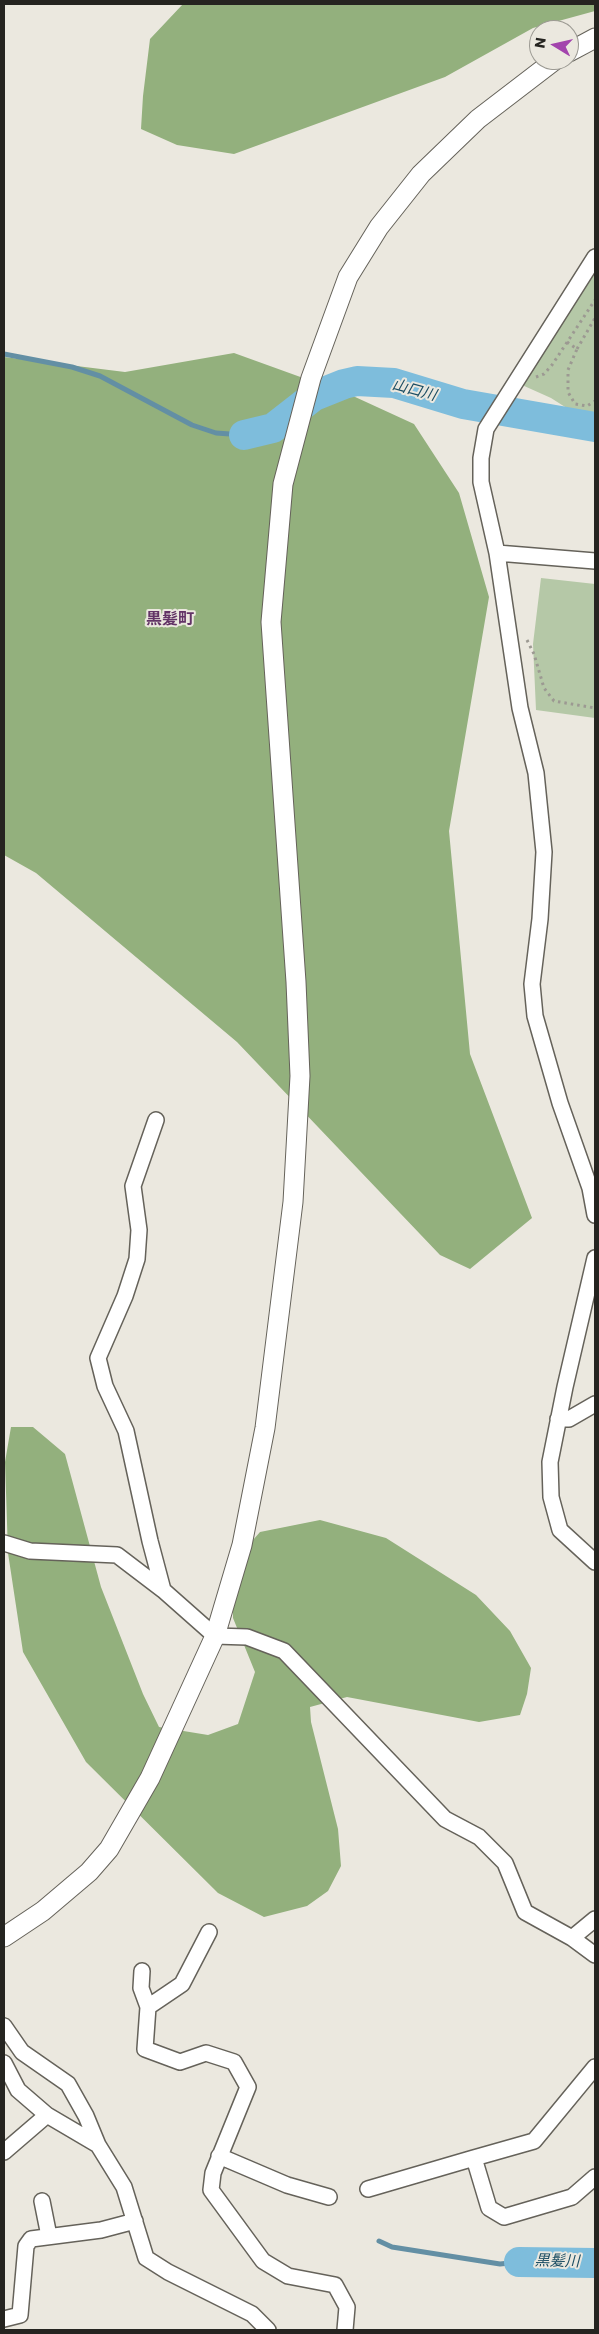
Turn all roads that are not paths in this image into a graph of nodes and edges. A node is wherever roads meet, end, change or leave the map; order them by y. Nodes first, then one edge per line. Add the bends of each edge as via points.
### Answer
1 (595, 38) edge
2 (579, 47) edge
3 (542, 70) edge
4 (595, 257) edge
5 (497, 553) junction
6 (595, 561) edge
7 (156, 1120) dead end
8 (595, 1170) edge
9 (590, 1188) junction
10 (595, 1215) edge
11 (595, 1258) edge
12 (595, 1404) edge
13 (558, 1419) junction
14 (4, 1543) edge
15 (595, 1562) edge
16 (163, 1590) junction
17 (215, 1636) junction
18 (595, 1919) edge
19 (209, 1932) dead end
20 (4, 1937) edge
21 (572, 1938) junction
22 (595, 1955) edge
23 (142, 1971) dead end
24 (148, 2007) junction
25 (4, 2026) edge
26 (4, 2063) edge
27 (595, 2067) edge
28 (47, 2115) junction
29 (98, 2145) junction
30 (4, 2152) edge
31 (219, 2156) junction
32 (474, 2158) junction
33 (595, 2177) edge
34 (368, 2189) dead end
35 (329, 2197) dead end
36 (42, 2201) dead end
37 (134, 2221) junction
38 (49, 2236) junction
39 (4, 2319) edge
40 (268, 2330) edge
41 (345, 2330) edge

1 - 2 street
3 - 17 street via 478,119 421,174 379,227 348,277 311,378 283,484 272,622 300,1076 293,1202 265,1428 242,1545
4 - 5 street via 486,429 481,458 482,482
5 - 6 street
5 - 9 street via 520,708 536,773 544,852 532,984 535,1016 560,1103
7 - 16 street via 133,1186 139,1230 137,1259 98,1358 105,1386 126,1431
8 - 9 street
9 - 10 street
11 - 13 street
12 - 13 street via 568,1419
13 - 15 street via 550,1462 551,1498 560,1530
14 - 16 street via 30,1551 117,1555
16 - 17 street
17 - 20 street via 150,1778 109,1849 89,1872 43,1911
17 - 21 street via 247,1637 284,1651 445,1818 479,1837 506,1863 525,1912
18 - 21 street
19 - 24 street via 182,1984
21 - 22 street
23 - 24 street via 141,1988
24 - 31 street via 145,2049 180,2062 206,2053 234,2062 248,2087
25 - 29 street via 22,2052 68,2084
26 - 28 street via 18,2090
27 - 32 street via 534,2141
28 - 29 street
28 - 30 street
29 - 37 street via 124,2186
31 - 35 street
31 - 41 street via 211,2190 263,2261 288,2276 335,2285 347,2308
32 - 33 street via 489,2208 504,2217 572,2197
32 - 34 street
36 - 38 street
37 - 38 street via 101,2230
37 - 40 street via 146,2258 252,2314
38 - 39 street via 31,2239 26,2246 20,2315

